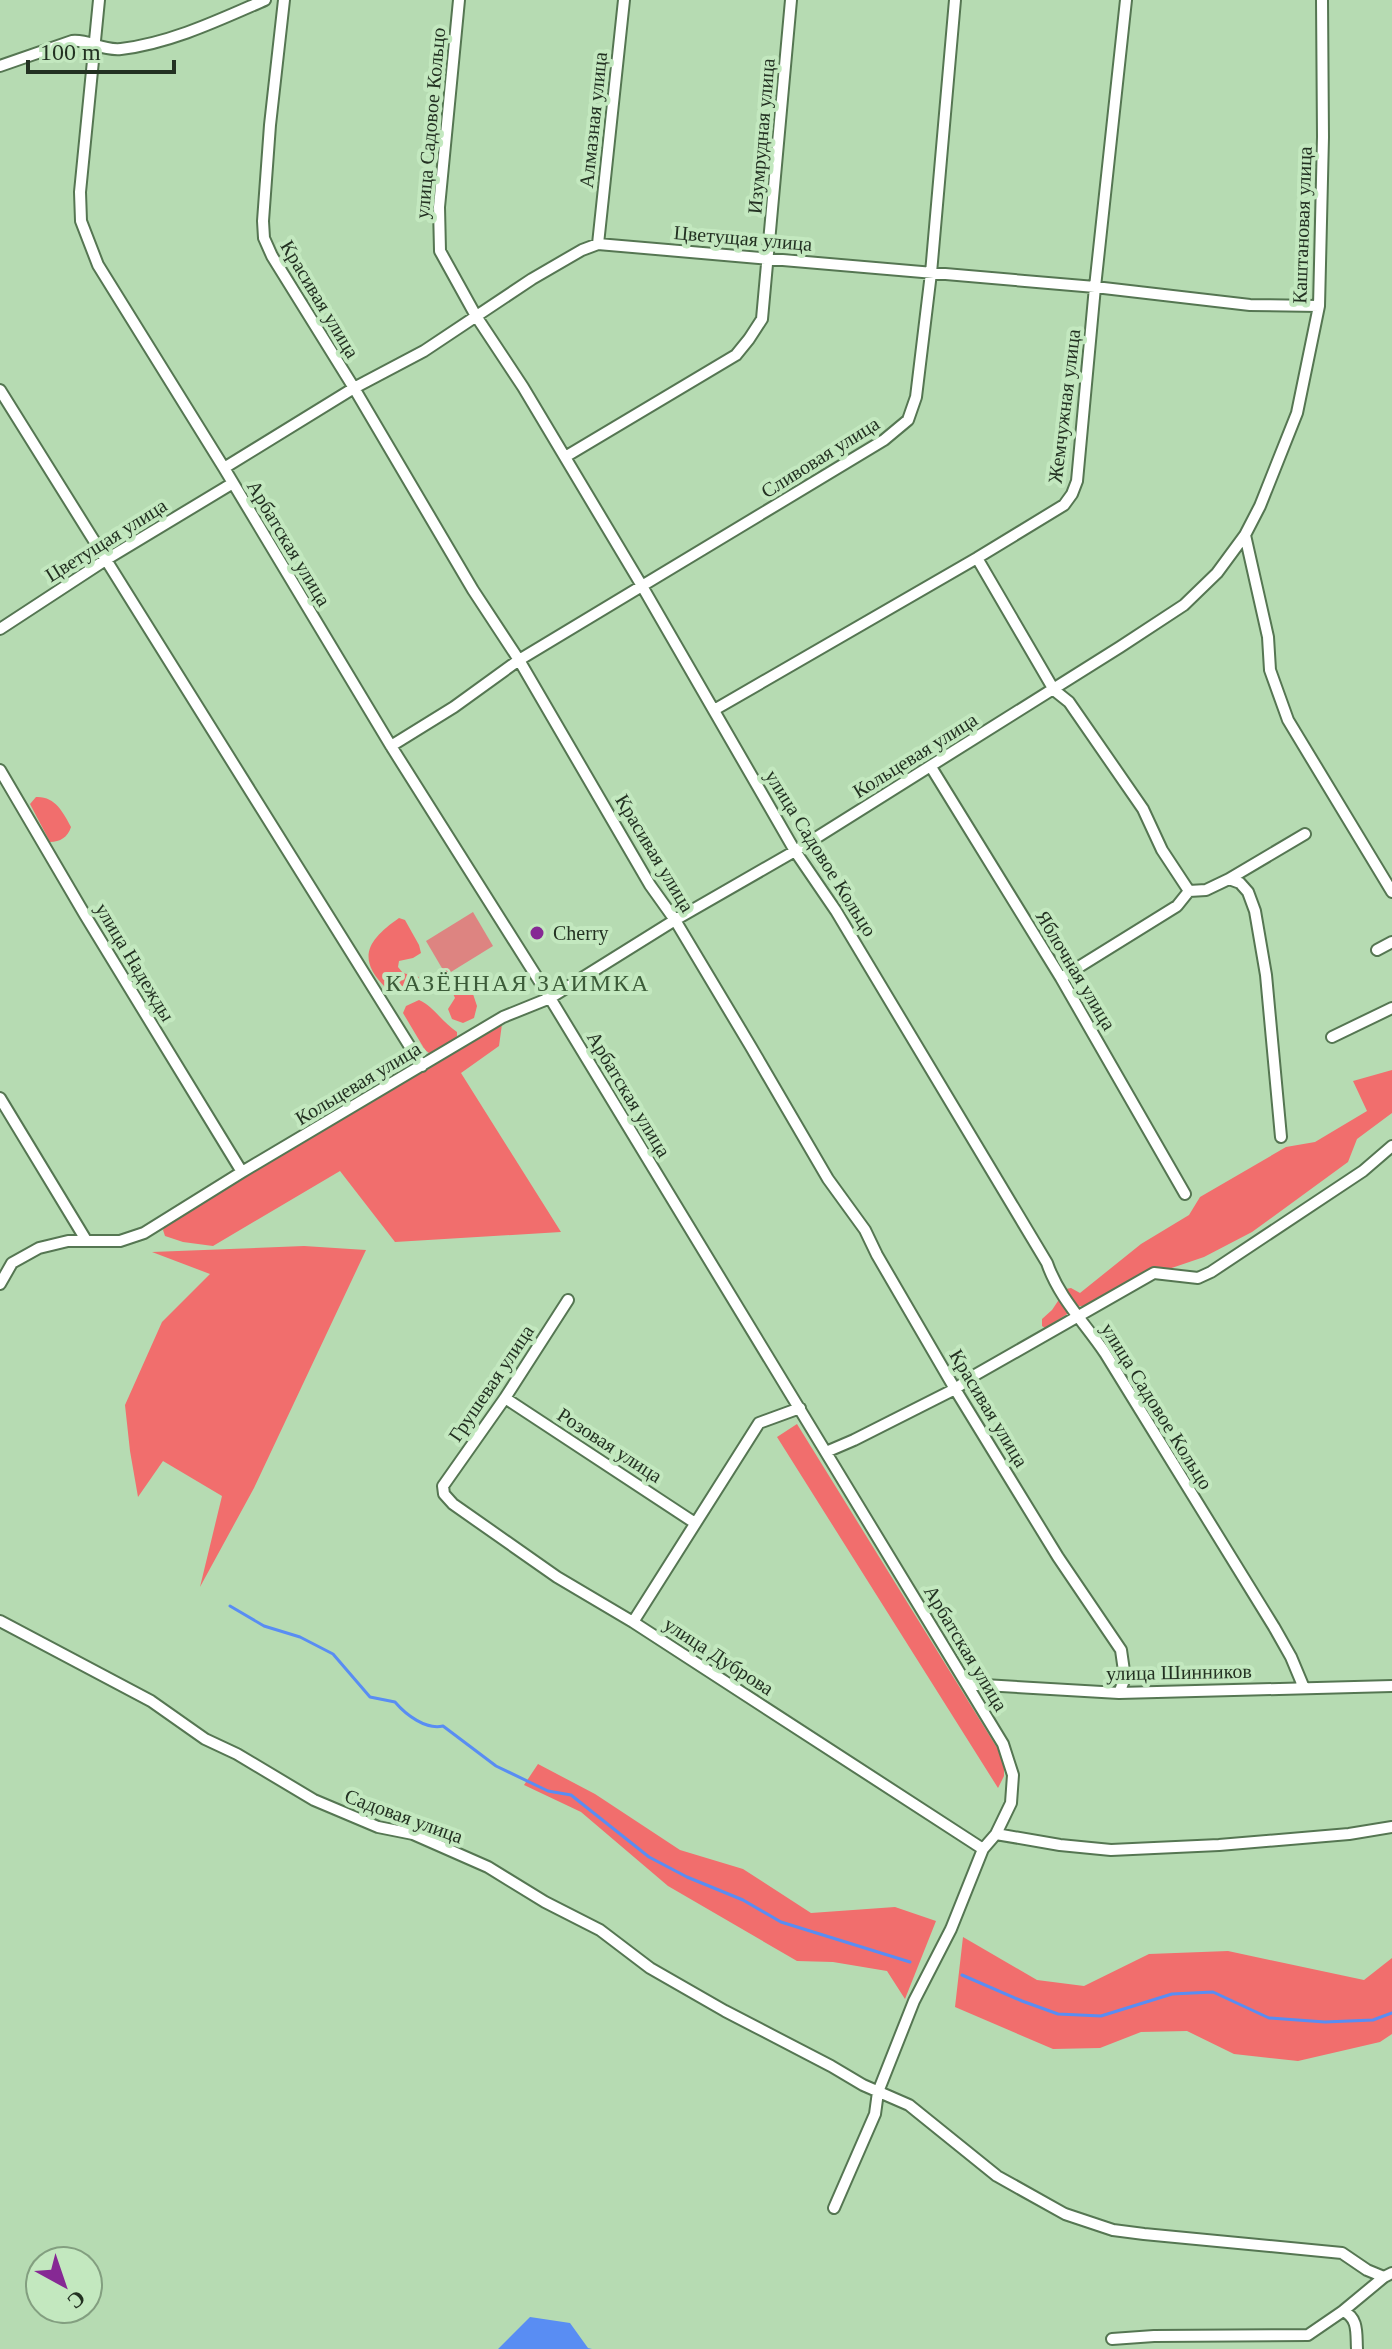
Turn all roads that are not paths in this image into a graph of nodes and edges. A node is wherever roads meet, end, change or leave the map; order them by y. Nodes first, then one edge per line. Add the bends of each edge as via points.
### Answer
1 (99, 0) edge
2 (265, 0) edge
3 (284, 0) edge
4 (459, 0) edge
5 (624, 0) edge
6 (791, 0) edge
7 (955, 0) edge
8 (1126, 0) edge
9 (1322, 0) edge
10 (95, 47) junction
11 (0, 66) edge
12 (598, 244) junction
13 (768, 258) junction
14 (931, 273) junction
15 (1095, 287) junction
16 (1319, 306) junction
17 (476, 316) junction
18 (354, 388) junction
19 (0, 390) edge
20 (565, 457) junction
21 (224, 468) junction
22 (233, 483) junction
23 (1245, 535) junction
24 (977, 558) junction
25 (107, 559) junction
26 (642, 586) junction
27 (0, 629) edge
28 (519, 660) junction
29 (1054, 690) junction
30 (714, 710) junction
31 (391, 746) junction
32 (931, 767) junction
33 (0, 770) edge
34 (1305, 834) dead end
35 (795, 851) junction
36 (1229, 879) junction
37 (1189, 891) junction
38 (1392, 892) edge
39 (675, 920) junction
40 (1392, 942) edge
41 (1377, 950) dead end
42 (1061, 978) junction
43 (550, 998) junction
44 (1392, 1008) edge
45 (1332, 1037) dead end
46 (422, 1066) junction
47 (0, 1098) edge
48 (1281, 1137) dead end
49 (1392, 1146) edge
50 (242, 1172) junction
51 (1185, 1194) dead end
52 (86, 1240) junction
53 (0, 1284) edge
54 (568, 1300) dead end
55 (1077, 1317) junction
56 (955, 1389) junction
57 (505, 1398) junction
58 (800, 1408) junction
59 (826, 1452) junction
60 (443, 1486) joint
61 (695, 1523) junction
62 (0, 1621) edge
63 (633, 1622) junction
64 (967, 1684) junction
65 (1392, 1686) edge
66 (1304, 1688) junction
67 (1119, 1693) junction
68 (1392, 1827) edge
69 (996, 1834) junction
70 (983, 1849) junction
71 (878, 2092) junction
72 (834, 2208) dead end
73 (1388, 2275) edge
74 (1343, 2311) junction
75 (1112, 2339) dead end
76 (1357, 2349) edge

1 - 10 street, Арбатская улица
2 - 10 street via 152,43 118,50
3 - 18 street, Красивая улица via 264,238
4 - 17 street, улица Садовое Кольцо via 439,207 440,251
5 - 12 street, Алмазная улица
6 - 13 street, Изумрудная улица
7 - 14 street, Сливовая улица
8 - 15 street, Жемчужная улица
9 - 16 street, Каштановая улица
10 - 11 street via 72,41
10 - 21 street, Арбатская улица via 81,221 98,265
12 - 13 street, Цветущая улица
12 - 17 street
13 - 14 street, Цветущая улица
13 - 20 street, Изумрудная улица via 762,319 736,355
14 - 15 street, Цветущая улица
14 - 26 street, Сливовая улица via 916,397 908,420 884,440
15 - 16 street, Цветущая улица via 1250,305
15 - 24 street, Жемчужная улица via 1072,494 1064,505
16 - 23 street, Каштановая улица via 1297,413
17 - 18 street
17 - 20 street, улица Садовое Кольцо
18 - 21 street
18 - 28 street, Красивая улица
19 - 25 street
20 - 26 street, улица Садовое Кольцо
21 - 22 street, Арбатская улица
22 - 25 street, Цветущая улица
22 - 31 street, Арбатская улица
23 - 29 street, Кольцевая улица via 1184,605
23 - 38 street via 1279,700
24 - 29 street
24 - 30 street, Жемчужная улица
25 - 27 street, Цветущая улица
25 - 46 street
26 - 28 street, Сливовая улица
26 - 30 street, улица Садовое Кольцо
28 - 31 street, Сливовая улица
28 - 39 street, Красивая улица
29 - 32 street, Кольцевая улица
29 - 37 street via 1069,702 1143,809
30 - 35 street, улица Садовое Кольцо
31 - 43 street, Арбатская улица
32 - 35 street, Кольцевая улица
32 - 42 street, Яблочная улица
33 - 50 street, улица Надежды
34 - 36 street
35 - 39 street, Кольцевая улица
35 - 55 street, улица Садовое Кольцо via 836,911
36 - 37 street
36 - 48 street via 1248,892 1255,911
37 - 42 street via 1177,906
39 - 43 street, Кольцевая улица
39 - 56 street, Красивая улица via 828,1179 865,1230
40 - 41 street
42 - 51 street, Яблочная улица
43 - 46 street, Кольцевая улица via 503,1017
43 - 58 street, Арбатская улица
44 - 45 street
46 - 50 street, Кольцевая улица
47 - 52 street
49 - 55 street via 1211,1272 1198,1278 1154,1273
50 - 52 street, Кольцевая улица via 144,1233 120,1241
52 - 53 street, Кольцевая улица via 39,1248 12,1263
54 - 57 street, Грушевая улица
55 - 56 street
55 - 66 street, улица Садовое Кольцо via 1105,1353 1274,1627
56 - 59 street
56 - 67 street, Красивая улица via 1121,1650 1125,1678
57 - 60 street, Грушевая улица
57 - 61 street, Розовая улица
58 - 59 street, Арбатская улица
58 - 61 street via 759,1423
59 - 64 street, Арбатская улица
60 - 63 street, улица Дуброва via 453,1504 557,1577
61 - 63 street
62 - 71 street, Садовая улица via 151,1701 205,1739 314,1800 488,1867 600,1930 650,1968 712,2004
63 - 70 street, улица Дуброва
64 - 67 street, улица Шинников
64 - 69 street, Арбатская улица via 1003,1744 1013,1775 1011,1803
65 - 66 street, улица Шинников
66 - 67 street, улица Шинников
68 - 69 street via 1111,1850
69 - 70 street, Арбатская улица
70 - 71 street, Арбатская улица
71 - 72 street, Арбатская улица via 875,2114
71 - 73 street, Садовая улица via 909,2105 997,2176 1065,2214 1113,2230 1342,2253 1367,2270
73 - 74 street
74 - 75 street via 1308,2335
74 - 76 street via 1356,2325

